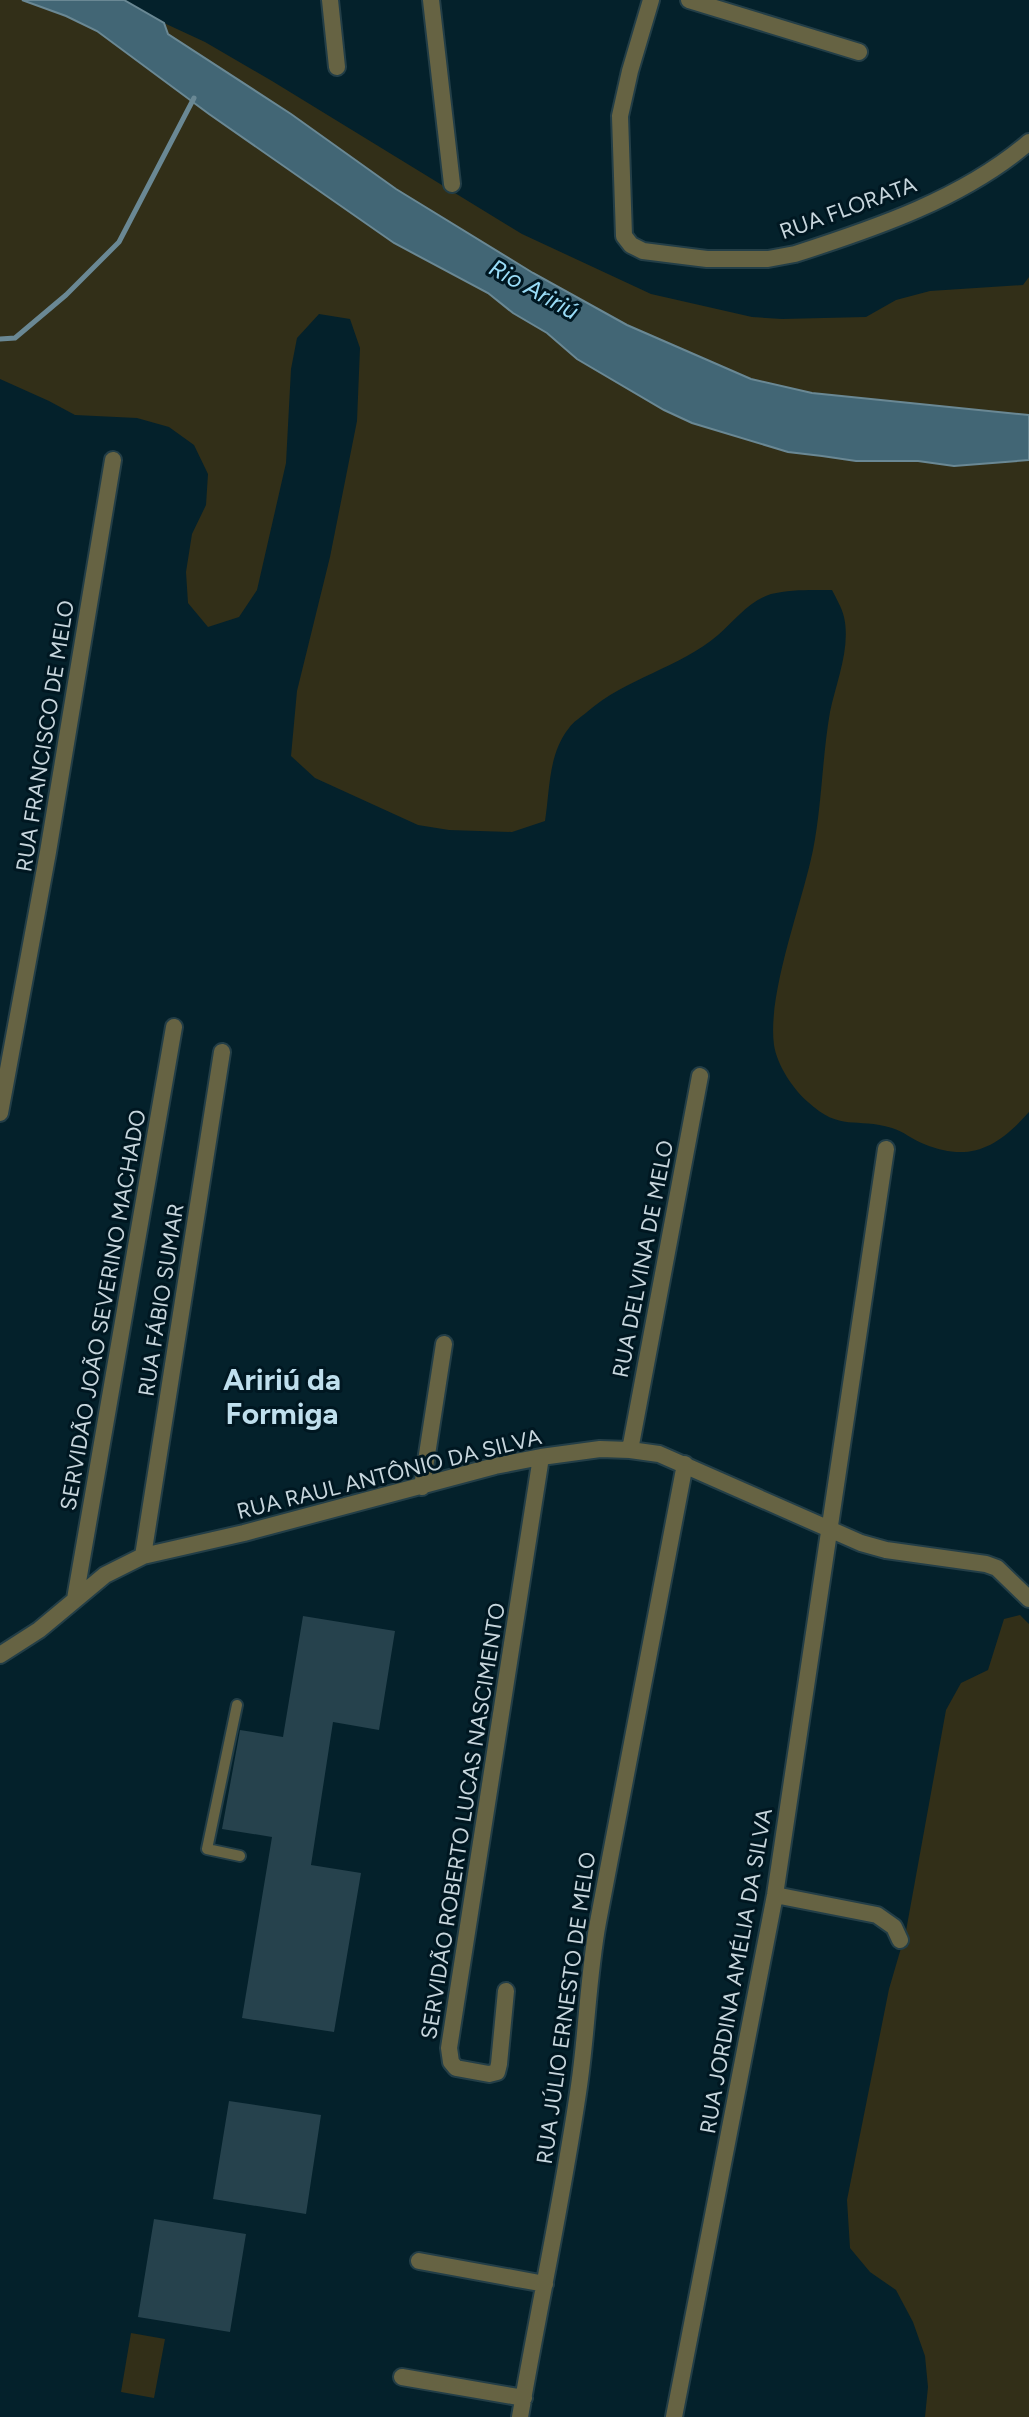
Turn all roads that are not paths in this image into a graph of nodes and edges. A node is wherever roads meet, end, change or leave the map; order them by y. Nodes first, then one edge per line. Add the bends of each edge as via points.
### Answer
1 (330, 0) edge
2 (431, 0) edge
3 (651, 0) edge
4 (689, 0) edge
5 (859, 52) dead end
6 (337, 67) dead end
7 (1029, 142) edge
8 (452, 184) dead end
9 (113, 460) dead end
10 (174, 1027) dead end
11 (222, 1052) dead end
12 (700, 1076) dead end
13 (0, 1113) edge
14 (886, 1149) dead end
15 (444, 1344) dead end
16 (630, 1450) junction
17 (541, 1457) junction
18 (685, 1464) junction
19 (422, 1487) junction
20 (830, 1530) junction
21 (143, 1556) junction
22 (75, 1599) junction
23 (1029, 1599) edge
24 (0, 1655) edge
25 (237, 1705) dead end
26 (240, 1856) dead end
27 (775, 1895) junction
28 (900, 1940) dead end
29 (506, 1991) dead end
30 (419, 2261) dead end
31 (545, 2284) junction
32 (402, 2377) dead end
33 (524, 2398) junction
34 (520, 2417) edge
35 (674, 2417) edge

1 - 6 street
2 - 8 street
3 - 7 street, RUA FLORATA via 620,116 624,236 643,251 707,259 795,254 948,194 990,172
4 - 5 street
9 - 13 street, RUA FRANCISCO DE MELO
10 - 22 street, SERVIDÃO JOÃO SEVERINO MACHADO
11 - 21 street, RUA FÁBIO SUMAR
12 - 16 street, RUA DELVINA DE MELO
14 - 20 street, RUA JORDINA AMÉLIA DA SILVA
15 - 19 street
16 - 17 street, RUA RAUL ANTÔNIO DA SILVA
16 - 18 street, RUA RAUL ANTÔNIO DA SILVA
17 - 19 street, RUA RAUL ANTÔNIO DA SILVA
17 - 29 street, SERVIDÃO ROBERTO LUCAS NASCIMENTO via 449,2048 456,2068 497,2072
18 - 20 street, RUA RAUL ANTÔNIO DA SILVA
18 - 31 street, RUA JÚLIO ERNESTO DE MELO via 593,1950 579,2083
19 - 21 street, RUA RAUL ANTÔNIO DA SILVA
20 - 23 street, RUA RAUL ANTÔNIO DA SILVA via 886,1550 986,1564
20 - 27 street, RUA JORDINA AMÉLIA DA SILVA
21 - 22 street, RUA RAUL ANTÔNIO DA SILVA via 105,1575
22 - 24 street, RUA RAUL ANTÔNIO DA SILVA
25 - 26 lane via 207,1849
27 - 28 street via 877,1915 894,1927
27 - 35 street, RUA JORDINA AMÉLIA DA SILVA
30 - 31 street
31 - 33 street, RUA JÚLIO ERNESTO DE MELO
32 - 33 street
33 - 34 street, RUA JÚLIO ERNESTO DE MELO

